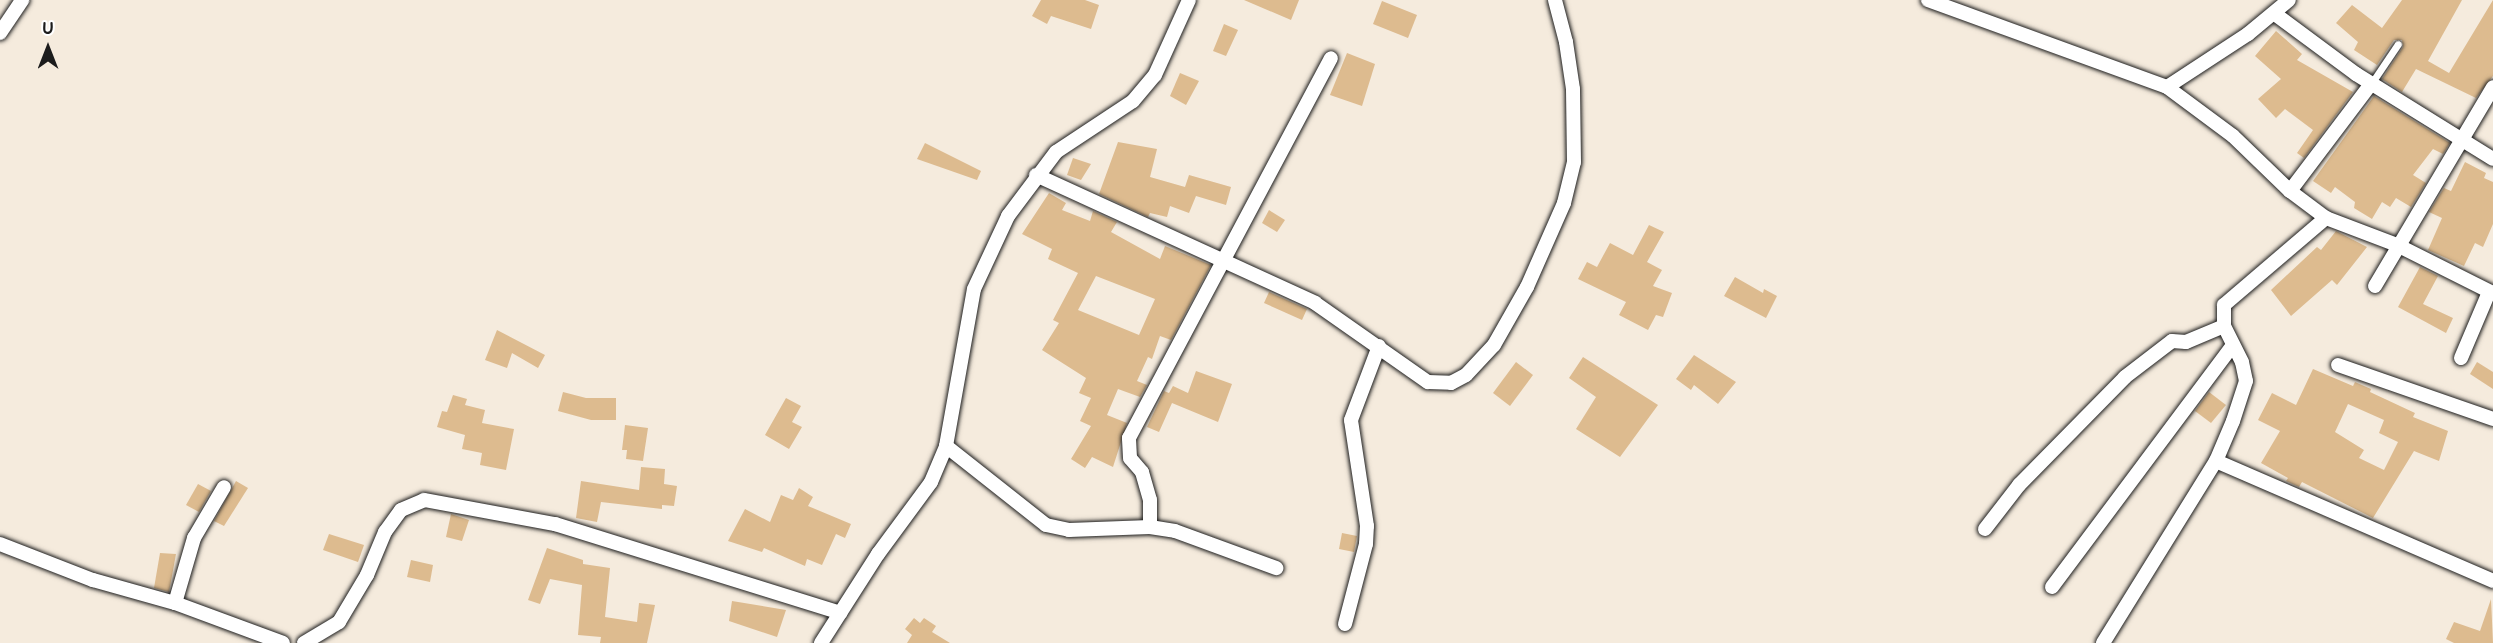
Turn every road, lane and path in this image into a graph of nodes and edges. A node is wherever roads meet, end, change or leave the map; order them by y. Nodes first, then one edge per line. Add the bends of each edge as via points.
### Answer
1 (21, 0) edge
2 (1189, 0) edge
3 (1555, 0) edge
4 (1928, 0) edge
5 (2289, 0) edge
6 (2275, 14) junction
7 (0, 33) edge
8 (2398, 44) dead end
9 (1331, 58) dead end
10 (2371, 84) junction
11 (2167, 87) junction
12 (2493, 87) edge
13 (2460, 137) junction
14 (2493, 159) edge
15 (1036, 175) junction
16 (2290, 191) junction
17 (2326, 218) junction
18 (2397, 245) junction
19 (1222, 259) junction
20 (2375, 286) dead end
21 (2491, 293) edge
22 (2223, 326) junction
23 (2233, 345) junction
24 (1379, 346) junction
25 (2461, 358) dead end
26 (2338, 365) dead end
27 (2493, 419) edge
28 (946, 446) junction
29 (2216, 461) junction
30 (224, 487) dead end
31 (1150, 527) junction
32 (1985, 529) dead end
33 (0, 544) edge
34 (1276, 568) dead end
35 (2493, 581) edge
36 (2052, 587) dead end
37 (175, 603) junction
38 (840, 613) junction
39 (1345, 624) dead end
40 (283, 643) edge
41 (304, 643) edge
42 (821, 643) edge
43 (2103, 643) edge

1 - 7 street
2 - 15 street via 1155,75 1134,101 1056,152
3 - 24 street via 1573,89 1574,162 1564,202 1527,286 1494,345 1466,375 1451,383 1428,382
4 - 11 street
5 - 6 street
6 - 10 street
6 - 11 street
8 - 10 lane
9 - 19 street
10 - 13 street
10 - 16 street
11 - 16 street via 2233,136
12 - 13 street
13 - 14 street
13 - 18 street
15 - 19 street
15 - 28 street via 993,243 974,289
16 - 17 street
17 - 18 street
17 - 22 street via 2224,305
18 - 20 street
18 - 21 street
19 - 24 street via 1316,303
19 - 31 street via 1129,438 1130,458 1142,472 1150,500
21 - 25 street
22 - 23 street
22 - 32 street via 2186,342 2172,341 2125,377 2019,485
23 - 29 street via 2246,381
23 - 36 street
24 - 39 street via 1351,420 1367,526 1364,554
26 - 27 street
28 - 31 street via 1046,525 1069,530
28 - 38 street via 932,482
29 - 35 street
29 - 43 street
30 - 37 street via 194,538
31 - 34 street via 1175,531
33 - 37 street via 93,580
37 - 40 street
38 - 41 street via 555,524 424,500 401,510 385,532 367,575 339,621
38 - 42 street

